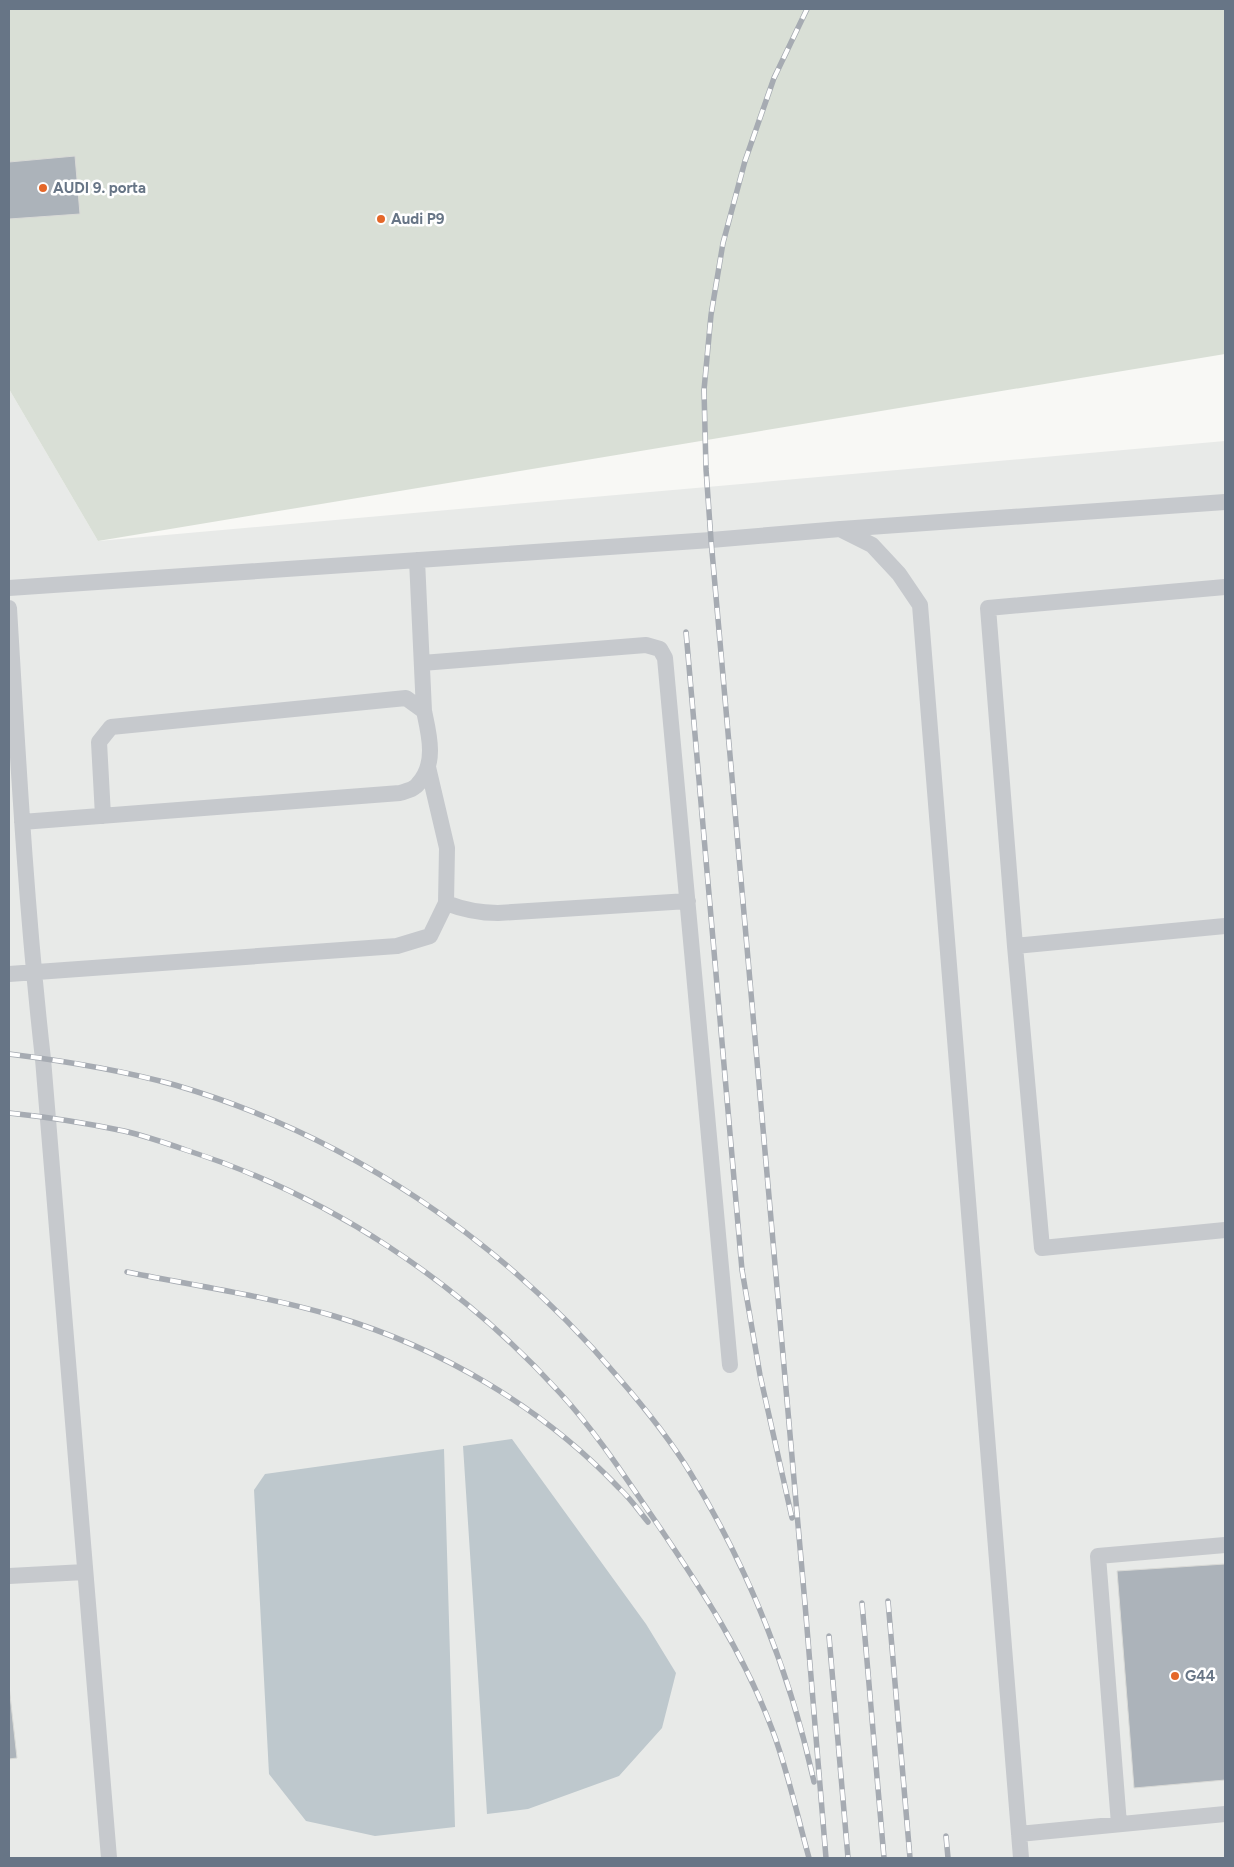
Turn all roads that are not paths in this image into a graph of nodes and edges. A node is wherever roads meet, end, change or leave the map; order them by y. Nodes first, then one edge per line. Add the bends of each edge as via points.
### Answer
1 (1225, 502) edge
2 (840, 529) junction
3 (416, 560) junction
4 (1225, 587) edge
5 (9, 588) edge
6 (9, 608) edge
7 (422, 663) junction
8 (424, 711) junction
9 (428, 767) junction
10 (103, 816) junction
11 (22, 822) junction
12 (688, 901) junction
13 (446, 903) junction
14 (1225, 926) edge
15 (1015, 946) junction
16 (33, 972) junction
17 (9, 974) edge
18 (1225, 1230) edge
19 (730, 1365) dead end
20 (1225, 1545) edge
21 (85, 1572) junction
22 (9, 1576) edge
23 (1225, 1814) edge
24 (1118, 1824) junction
25 (1019, 1834) junction
26 (109, 1858) edge
27 (1021, 1858) edge

1 - 2 lane
2 - 3 lane
2 - 25 lane via 872,545 899,574 920,605
3 - 5 lane
3 - 7 lane
4 - 15 lane via 988,608
6 - 11 lane
7 - 8 lane
7 - 12 lane via 646,645 660,649 668,672
8 - 9 lane via 431,741
8 - 10 lane via 406,698 111,727 100,742
9 - 10 lane via 418,785 400,793
9 - 13 lane via 447,848
10 - 11 lane
11 - 16 lane
12 - 13 lane via 498,913 479,913
12 - 19 lane
13 - 16 lane via 430,936 397,946
14 - 15 lane
15 - 18 lane via 1042,1248
16 - 17 lane
16 - 21 lane via 44,1068
20 - 24 lane via 1098,1556
21 - 22 lane
21 - 26 lane
23 - 24 lane
24 - 25 lane
25 - 27 lane

